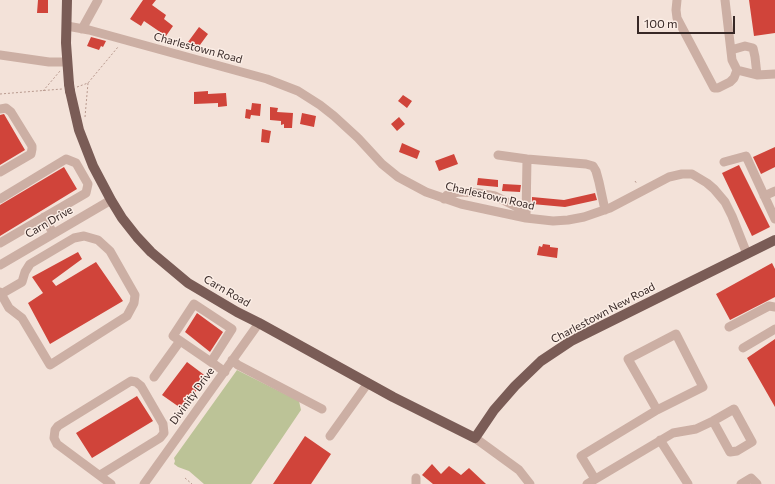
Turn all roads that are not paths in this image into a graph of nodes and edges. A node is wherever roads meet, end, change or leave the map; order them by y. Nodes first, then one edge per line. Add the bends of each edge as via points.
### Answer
1 (67, 0) edge
2 (98, 0) edge
3 (677, 0) edge
4 (725, 0) edge
5 (67, 26) junction
6 (82, 29) junction
7 (731, 50) junction
8 (0, 55) edge
9 (67, 62) junction
10 (737, 70) junction
11 (775, 74) edge
12 (757, 75) junction
13 (0, 109) edge
14 (498, 155) dead end
15 (527, 159) junction
16 (724, 162) dead end
17 (0, 172) edge
18 (775, 191) edge
19 (764, 196) junction
20 (0, 199) edge
21 (444, 199) junction
22 (111, 200) junction
23 (606, 210) junction
24 (44, 217) junction
25 (526, 218) junction
26 (775, 219) edge
27 (53, 233) junction
28 (775, 240) edge
29 (0, 244) edge
30 (747, 254) junction
31 (0, 265) edge
32 (0, 293) edge
33 (775, 307) edge
34 (4, 309) edge
35 (259, 323) junction
36 (729, 327) dead end
37 (775, 329) edge
38 (180, 340) junction
39 (743, 348) dead end
40 (232, 360) junction
41 (210, 362) junction
42 (224, 372) junction
43 (154, 377) dead end
44 (368, 383) junction
45 (322, 409) dead end
46 (657, 410) junction
47 (713, 421) junction
48 (330, 436) dead end
49 (475, 438) junction
50 (660, 440) junction
51 (100, 475) junction
52 (595, 479) junction
53 (111, 484) edge
54 (144, 484) edge
55 (530, 484) edge
56 (587, 484) edge
57 (688, 484) edge
58 (741, 484) edge
59 (757, 484) edge

1 - 5 main road, Carn Road
2 - 6 street
3 - 10 street via 676,18 714,88 730,82
4 - 7 street
5 - 6 street, Charlestown Road
5 - 9 main road, Carn Road
6 - 21 street, Charlestown Road via 267,79 298,91 334,116 390,172
7 - 10 street
7 - 12 street via 745,46 753,48
8 - 9 street
9 - 22 main road, Carn Road via 79,130 93,166
10 - 12 street
11 - 12 street
13 - 17 street via 6,108 11,112 32,146 30,154
14 - 15 street
15 - 23 street via 593,166
15 - 25 street
16 - 19 street via 746,156
18 - 19 street
19 - 26 street
20 - 24 street via 66,159 76,164 88,184 86,193
21 - 25 street, Charlestown Road
21 - 25 street via 447,195 459,192 495,196 521,209
22 - 27 street, Carn Drive
22 - 35 main road, Carn Road via 137,237 165,264 188,282
23 - 25 street, Charlestown Road via 568,220
23 - 30 street, Charlestown Road via 669,177 692,174 707,183 725,202
24 - 27 street
24 - 29 street
27 - 31 street, Carn Drive
28 - 30 main road
30 - 49 main road, Charlestown New Road via 571,341 541,361 494,410
32 - 34 street
32 - 34 street via 22,282 30,264 74,238 84,236 98,240 110,251 135,295 127,316 50,365 22,318
33 - 36 street via 769,306
35 - 40 street, Divinity Drive
35 - 44 main road, Carn Road
37 - 39 street
38 - 41 street
38 - 41 street via 173,336 194,304 232,329
38 - 43 street
40 - 42 street, Divinity Drive
40 - 45 street
41 - 42 street
42 - 54 street, Divinity Drive
44 - 48 street
44 - 49 main road, Carn Road
46 - 46 street via 628,359 676,334 703,387
46 - 52 street via 581,456
47 - 47 street via 734,408 752,442 730,452
47 - 50 street via 696,429 673,433
49 - 55 street, Carn Road via 519,470
50 - 52 street
50 - 57 street
51 - 51 street via 57,444 54,438 55,430 131,381 136,382 141,386 163,424 164,433
51 - 53 street
52 - 56 street
58 - 59 street via 751,478

